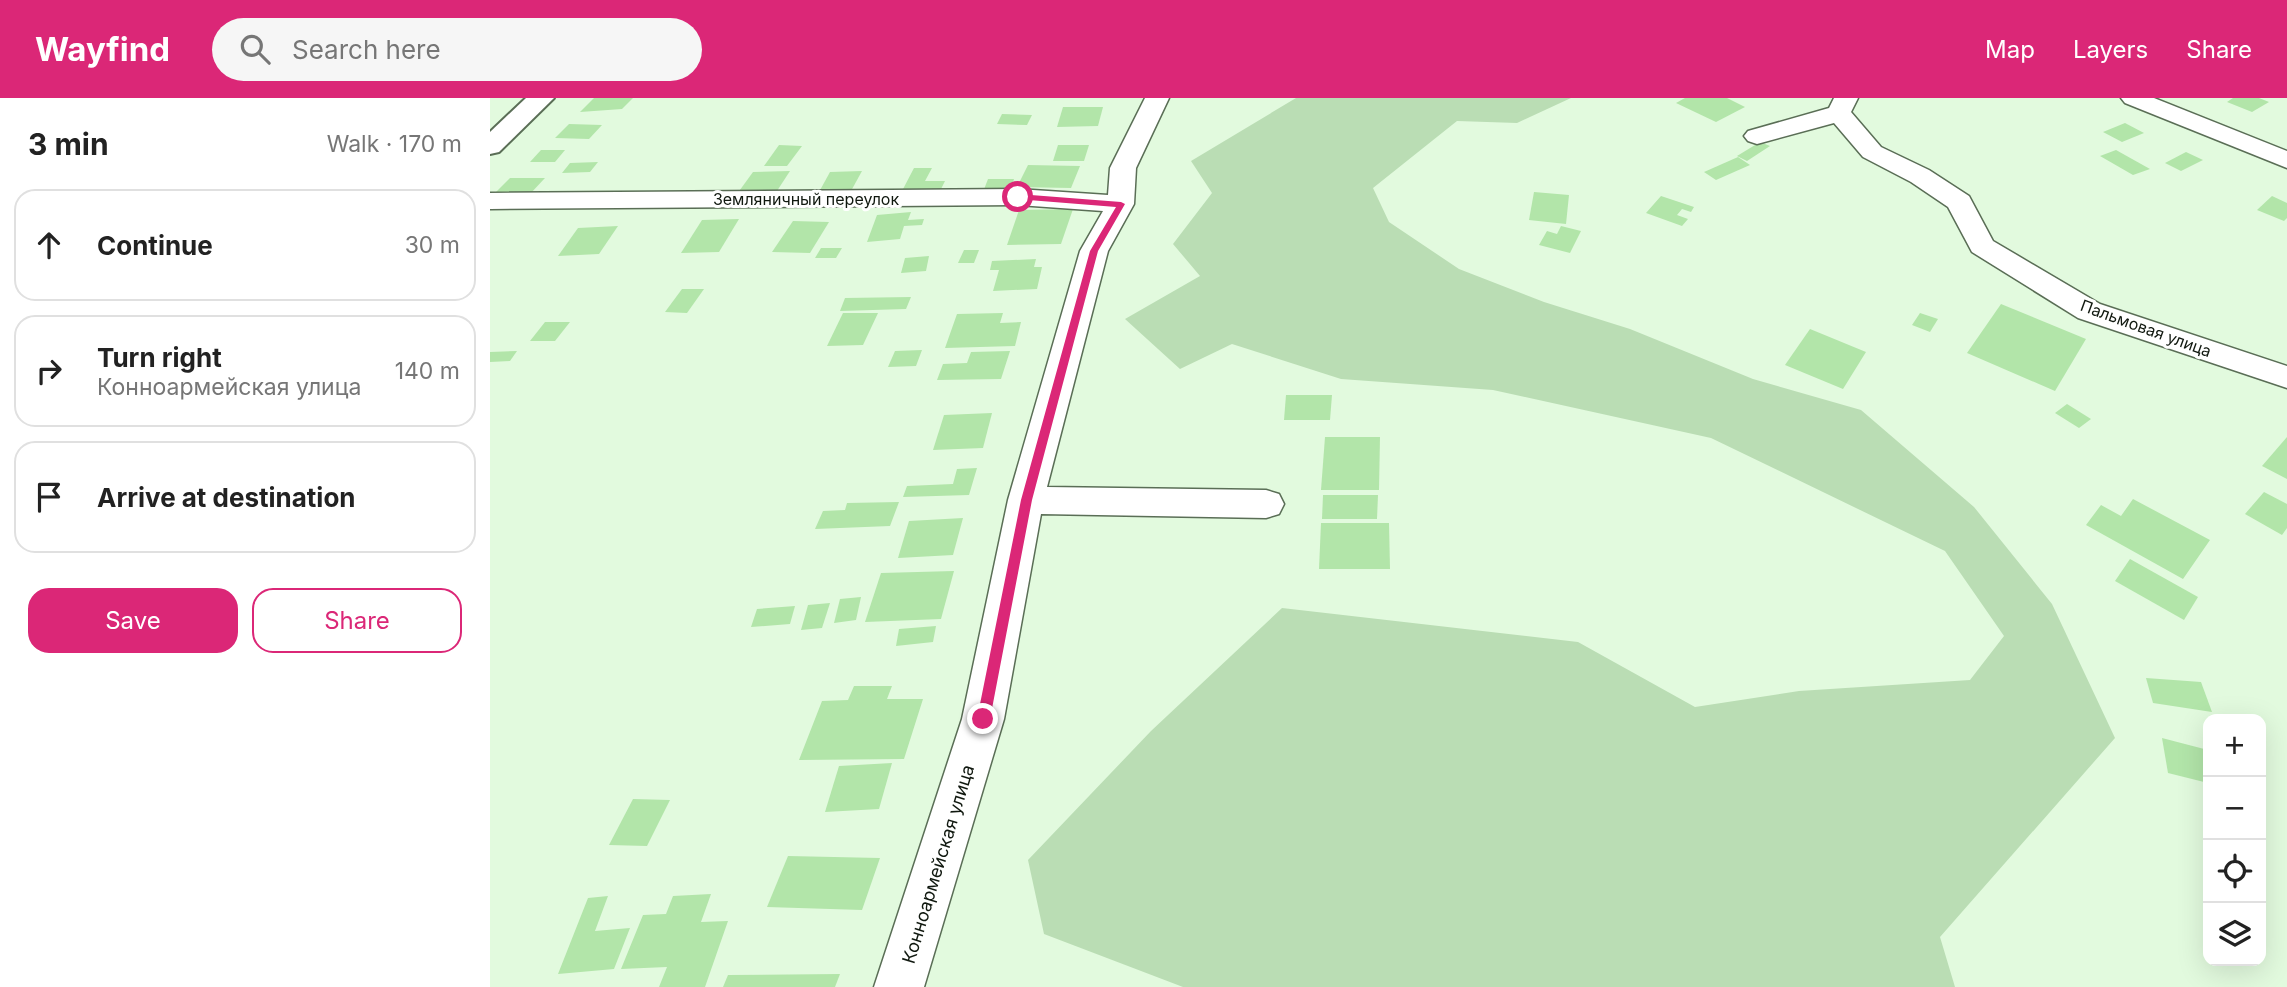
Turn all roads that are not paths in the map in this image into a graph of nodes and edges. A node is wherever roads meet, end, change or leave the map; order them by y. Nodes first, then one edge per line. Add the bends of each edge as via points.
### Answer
1 (541, 98) edge
2 (1157, 98) edge
3 (2133, 98) edge
4 (1842, 105) edge
5 (1757, 136) dead end
6 (490, 146) edge
7 (2282, 152) edge
8 (490, 201) edge
9 (1121, 204) junction
10 (2287, 377) edge
11 (1026, 500) junction
12 (1266, 504) dead end
13 (899, 987) edge

1 - 6 street
2 - 9 street, Конноармейская улица via 1123,168
3 - 7 street
4 - 5 street via 1803,125
4 - 10 street, Пальмовая улица via 1872,152 1959,202 1982,246 2089,311
8 - 9 street, Земляничный переулок via 1018,197
9 - 11 street, Конноармейская улица via 1094,251
11 - 12 street
11 - 13 street, Конноармейская улица via 983,719

